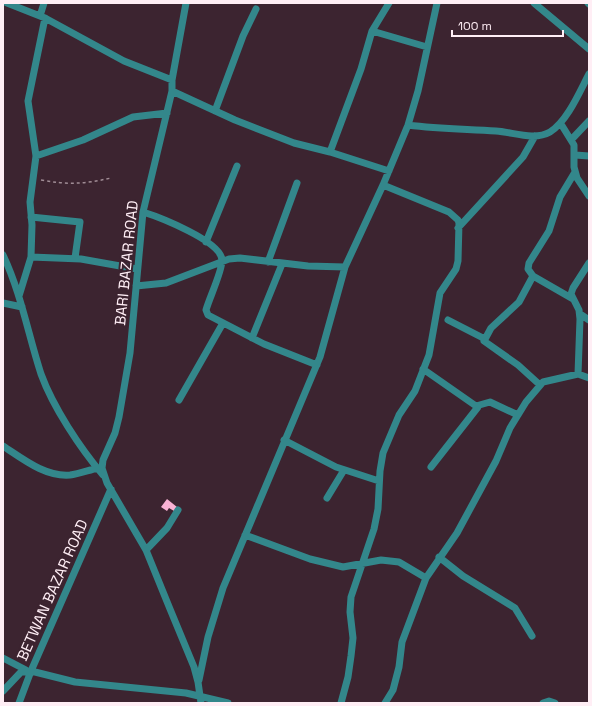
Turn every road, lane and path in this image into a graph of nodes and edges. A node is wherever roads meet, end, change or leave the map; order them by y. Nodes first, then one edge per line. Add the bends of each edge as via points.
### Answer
1 (7, 3) edge
2 (44, 3) edge
3 (186, 3) edge
4 (389, 3) edge
5 (437, 3) edge
6 (534, 3) edge
7 (256, 9) dead end
8 (42, 17) junction
9 (372, 31) junction
10 (427, 48) junction
11 (589, 49) edge
12 (589, 74) edge
13 (172, 80) junction
14 (172, 91) junction
15 (215, 111) junction
16 (167, 113) junction
17 (589, 121) edge
18 (561, 124) junction
19 (408, 125) junction
20 (535, 136) junction
21 (571, 140) junction
22 (330, 152) junction
23 (575, 155) junction
24 (36, 156) junction
25 (589, 156) edge
26 (237, 166) dead end
27 (389, 171) junction
28 (575, 172) junction
29 (33, 178) junction
30 (110, 178) dead end
31 (297, 183) dead end
32 (383, 185) junction
33 (589, 196) edge
34 (143, 212) junction
35 (31, 217) junction
36 (458, 228) junction
37 (206, 242) junction
38 (3, 255) edge
39 (31, 257) junction
40 (75, 258) junction
41 (222, 261) junction
42 (268, 262) junction
43 (589, 263) edge
44 (282, 264) junction
45 (345, 267) junction
46 (137, 269) junction
47 (533, 276) junction
48 (136, 286) junction
49 (19, 296) junction
50 (573, 299) junction
51 (3, 303) edge
52 (22, 308) junction
53 (580, 314) junction
54 (448, 320) dead end
55 (589, 320) edge
56 (223, 323) junction
57 (252, 338) junction
58 (485, 338) junction
59 (317, 365) junction
60 (423, 369) junction
61 (578, 374) junction
62 (589, 378) edge
63 (540, 385) junction
64 (179, 400) dead end
65 (478, 407) junction
66 (518, 414) junction
67 (284, 440) junction
68 (3, 446) edge
69 (432, 467) dead end
70 (98, 468) junction
71 (344, 470) junction
72 (103, 475) junction
73 (379, 482) junction
74 (110, 489) junction
75 (327, 498) dead end
76 (178, 510) dead end
77 (246, 535) junction
78 (146, 550) junction
79 (439, 557) junction
80 (364, 563) junction
81 (426, 578) junction
82 (532, 636) dead end
83 (3, 658) edge
84 (28, 670) junction
85 (198, 682) junction
86 (4, 692) edge
87 (201, 699) edge
88 (19, 703) edge
89 (228, 703) edge
90 (341, 703) edge
91 (385, 703) edge
92 (543, 703) edge
93 (555, 703) edge

1 - 8 street
2 - 8 street
3 - 13 street, BARI BAZAR ROAD
4 - 9 street
5 - 10 street
6 - 11 street
7 - 15 street
8 - 13 street via 124,61
8 - 24 street via 28,101
9 - 10 street
9 - 22 street via 361,70
10 - 19 street
12 - 18 street
13 - 14 street, BARI BAZAR ROAD
14 - 15 street
14 - 16 street, BARI BAZAR ROAD
15 - 22 street via 294,143
16 - 24 street via 132,117 83,140
16 - 34 street, BARI BAZAR ROAD
17 - 21 street
18 - 20 street via 550,132
18 - 21 street
19 - 20 street
19 - 27 street
20 - 36 street via 523,157
21 - 23 street
22 - 27 street
23 - 25 street
23 - 28 street
24 - 29 street
26 - 37 street
27 - 32 street
28 - 33 street
28 - 47 street via 560,197 549,231 529,263 528,269
29 - 30 path via 62,184 84,184
29 - 35 street
31 - 42 street
32 - 36 street via 449,212 458,220
32 - 45 street
34 - 37 street via 174,223
34 - 46 street, BARI BAZAR ROAD
35 - 39 street
35 - 40 street via 80,222
36 - 60 street via 458,261 456,269 440,293 432,343
37 - 41 street via 219,252
38 - 49 street
39 - 40 street
39 - 49 street
40 - 46 street
41 - 42 street via 240,258
41 - 48 street via 166,283
41 - 56 street via 206,311 208,315
42 - 44 street
43 - 50 street via 573,288
44 - 45 street
44 - 57 street
45 - 59 street
46 - 48 street, BARI BAZAR ROAD
47 - 50 street
47 - 58 street via 519,302 494,325
48 - 72 street, BARI BAZAR ROAD via 126,376 115,433 103,460
49 - 52 street
50 - 53 street
51 - 52 street
52 - 70 street via 42,375 63,418
53 - 55 street
53 - 61 street
54 - 58 street
56 - 57 street
56 - 64 street
57 - 59 street
58 - 63 street via 485,342 518,365
59 - 67 street
60 - 65 street
60 - 73 street via 415,391 390,433 383,453
61 - 62 street
61 - 63 street via 558,380 550,379
63 - 66 street
65 - 66 street via 489,402
65 - 69 street
66 - 79 street via 457,534
67 - 71 street
67 - 77 street
68 - 70 street via 41,469 53,473 72,475
70 - 72 street
71 - 73 street
71 - 75 street
72 - 74 street
73 - 80 street via 378,509
74 - 78 street
74 - 84 street, BETWAN BAZAR ROAD
76 - 78 street via 167,528
77 - 80 street via 328,564 343,566
77 - 85 street via 215,613
78 - 85 street
79 - 81 street
79 - 82 street via 463,576 515,608
80 - 81 street via 381,560 399,562
80 - 90 street via 351,597 353,638 348,677
81 - 91 street via 402,642 393,690
83 - 84 street
84 - 86 street via 15,677
84 - 87 street via 76,682
84 - 88 street, BETWAN BAZAR ROAD
85 - 87 street
87 - 89 street
92 - 93 street

